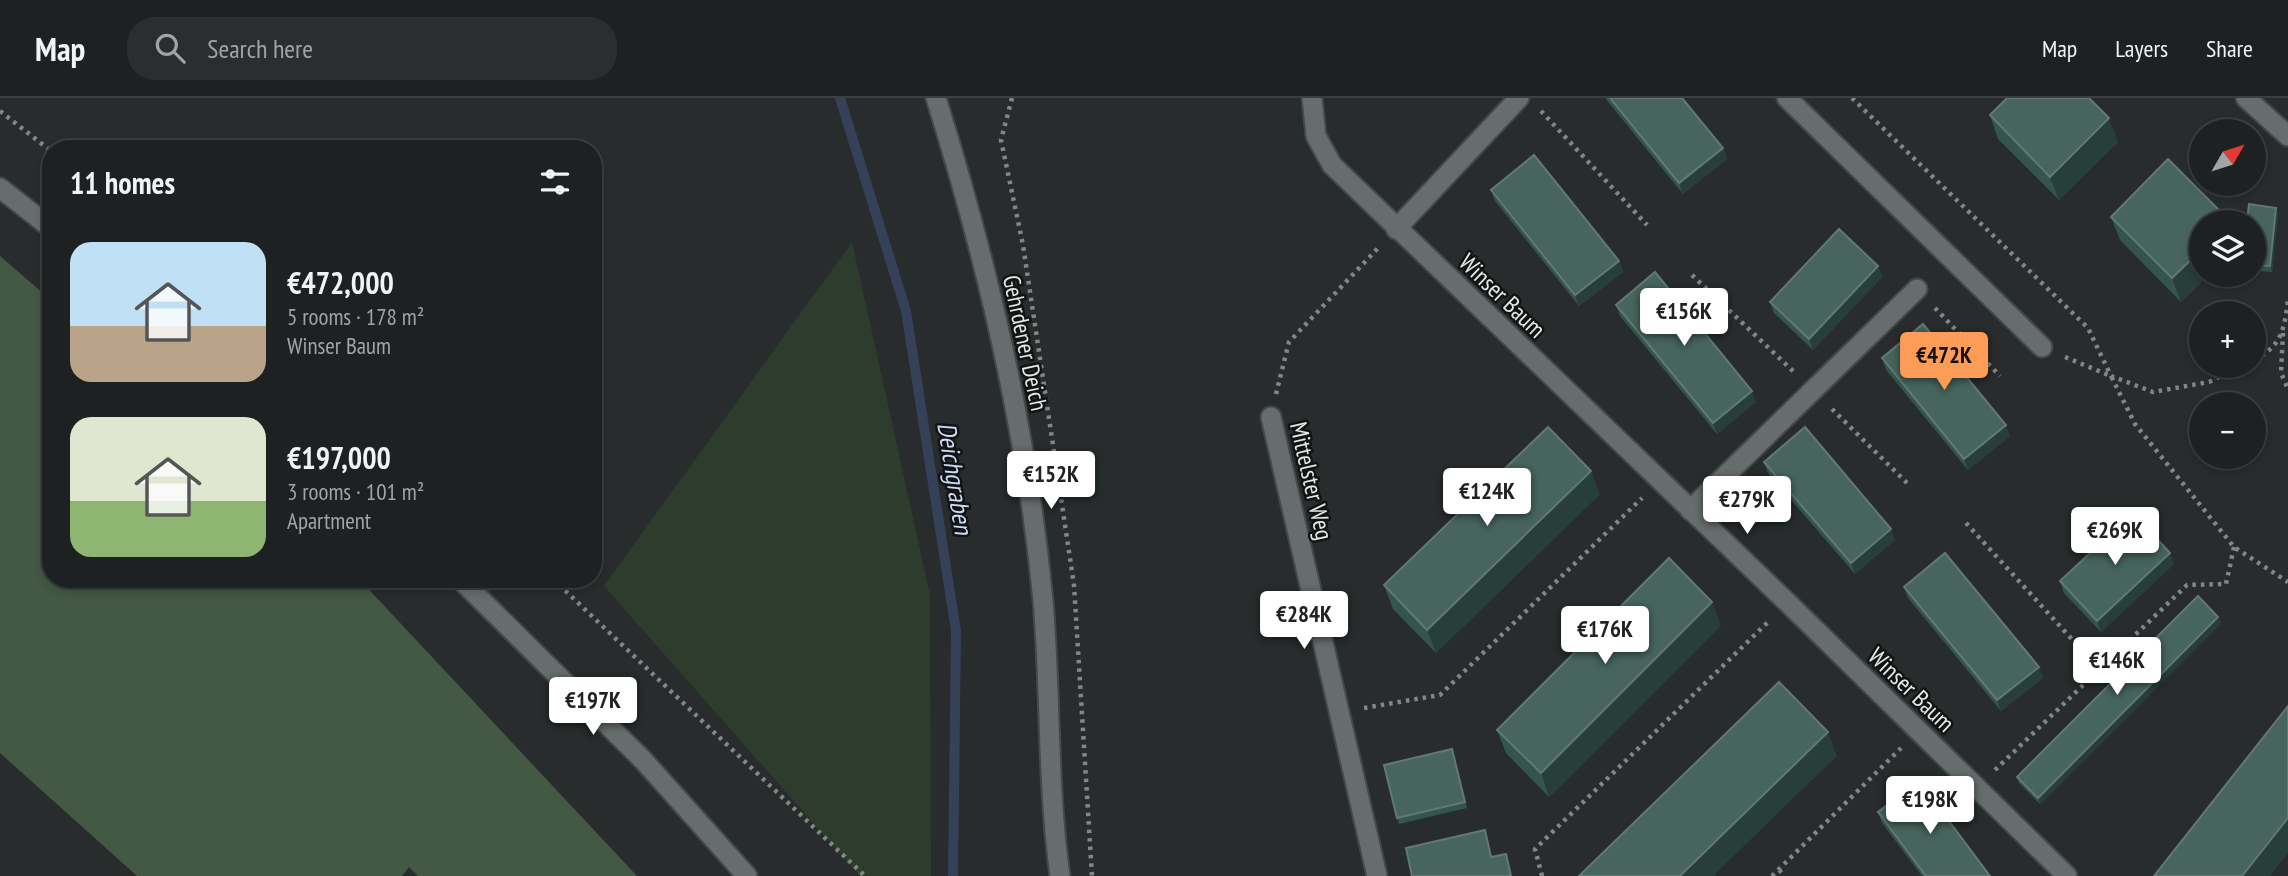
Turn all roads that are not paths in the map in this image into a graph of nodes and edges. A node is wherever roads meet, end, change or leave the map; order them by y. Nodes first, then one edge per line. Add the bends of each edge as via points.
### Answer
1 (936, 98) edge
2 (1312, 98) edge
3 (1519, 98) edge
4 (1787, 98) edge
5 (2246, 98) edge
6 (2288, 136) edge
7 (0, 188) edge
8 (42, 221) edge
9 (1396, 229) junction
10 (1917, 289) road end
11 (2042, 347) road end
12 (1271, 417) road end
13 (1690, 510) junction
14 (469, 588) edge
15 (1057, 855) junction
16 (747, 876) edge
17 (1052, 876) edge
18 (1060, 876) edge
19 (1377, 876) edge
20 (2067, 876) edge

1 - 15 street, Gehrdener Deich via 1002,336 1027,482 1043,601
2 - 9 street, Winser Baum via 1316,136 1332,165
3 - 9 street
4 - 11 street
5 - 6 street
7 - 8 street
9 - 13 street, Winser Baum
10 - 13 street
12 - 19 street, Mittelster Weg
13 - 20 street, Winser Baum
14 - 16 street via 643,760
15 - 17 street, Gehrdener Deich
15 - 18 street, Gehrdener Deich

